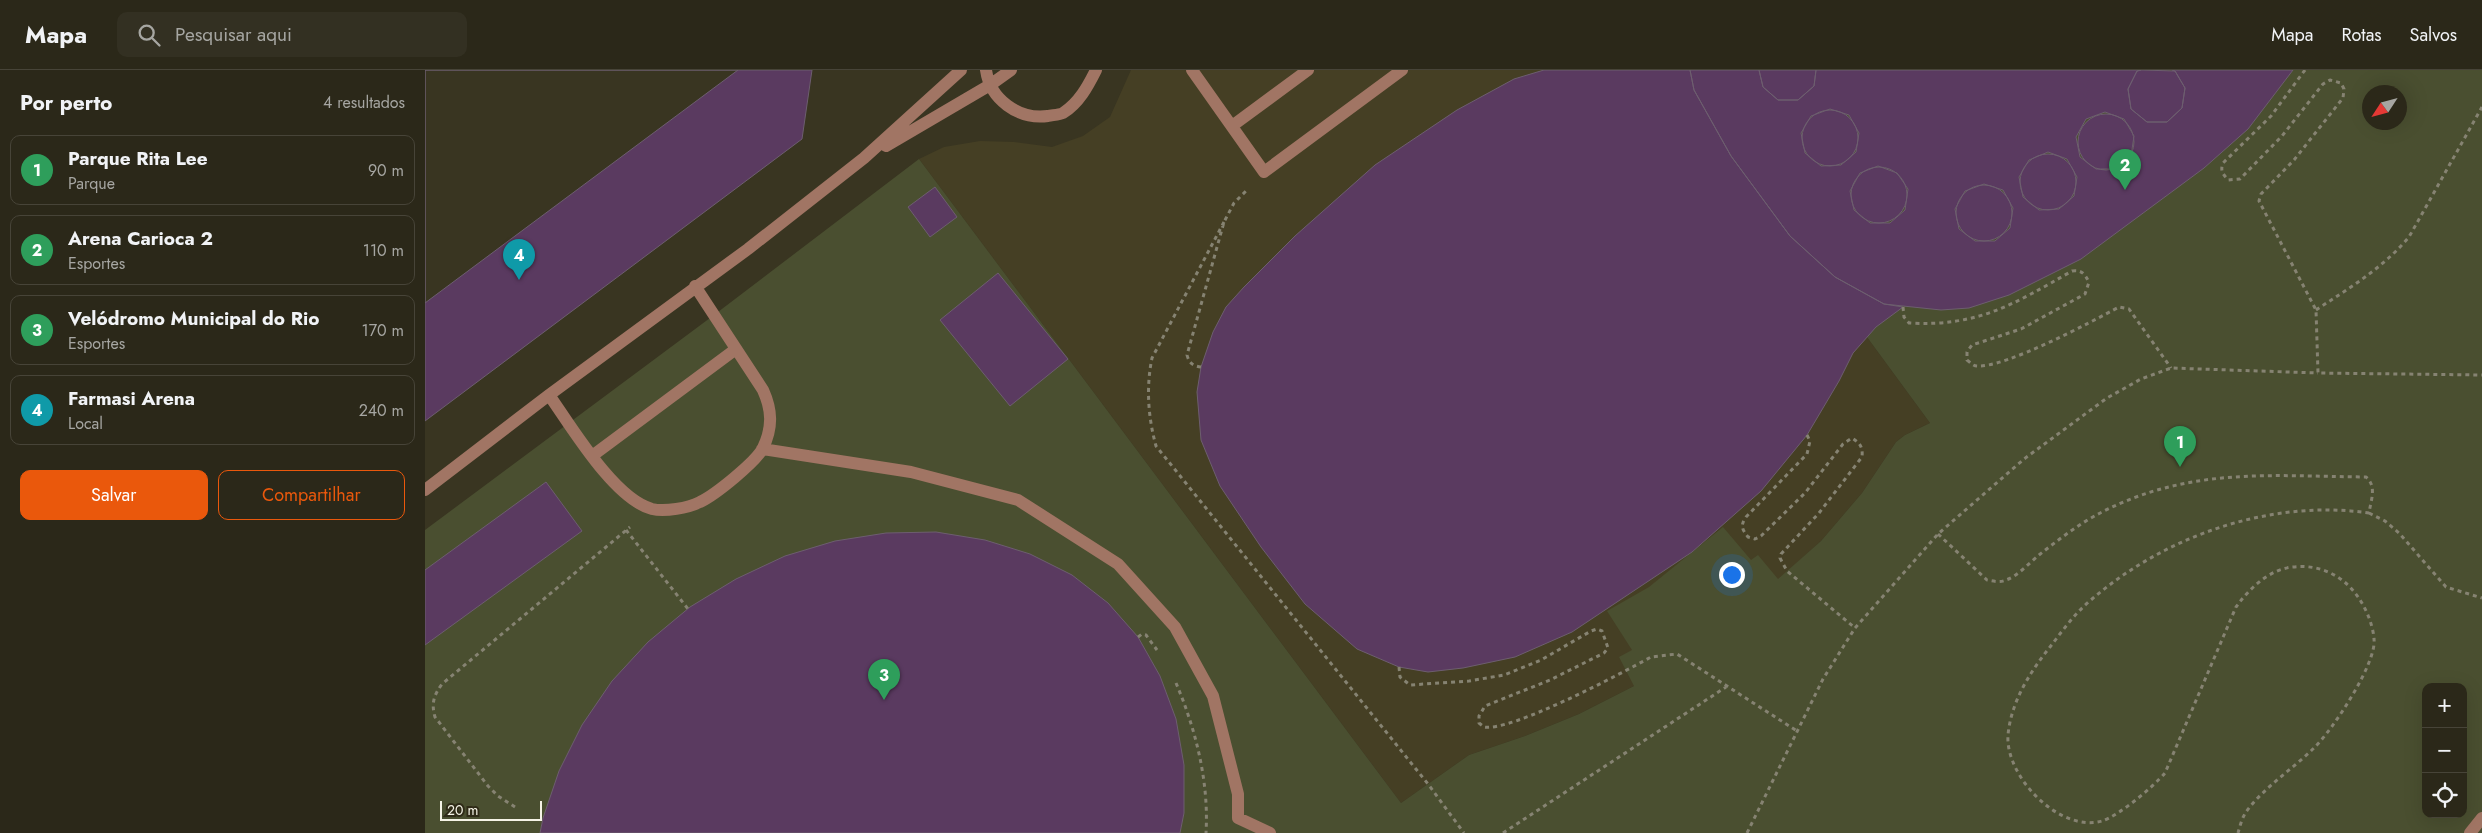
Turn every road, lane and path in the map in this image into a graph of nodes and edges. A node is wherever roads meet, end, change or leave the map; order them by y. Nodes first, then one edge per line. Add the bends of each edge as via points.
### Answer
1 (961, 70) edge
2 (985, 70) edge
3 (1011, 70) edge
4 (1096, 70) edge
5 (1192, 70) edge
6 (1308, 70) edge
7 (1402, 70) edge
8 (2305, 70) edge
9 (989, 85) junction
10 (2482, 107) edge
11 (1232, 126) junction
12 (864, 158) junction
13 (1263, 172) junction
14 (1224, 222) junction
15 (695, 286) junction
16 (1903, 307) dead end
17 (2315, 310) junction
18 (736, 348) junction
19 (1201, 367) dead end
20 (2171, 368) junction
21 (2318, 373) junction
22 (2482, 375) edge
23 (549, 395) junction
24 (1807, 435) dead end
25 (763, 449) junction
26 (592, 456) junction
27 (425, 490) edge
28 (652, 509) junction
29 (2369, 513) junction
30 (626, 530) junction
31 (1938, 534) junction
32 (2482, 598) edge
33 (688, 609) dead end
34 (1855, 628) junction
35 (1138, 637) dead end
36 (1160, 655) dead end
37 (1399, 667) dead end
38 (1174, 679) dead end
39 (1726, 687) junction
40 (1797, 731) junction
41 (515, 807) dead end
42 (2482, 818) edge
43 (1206, 833) edge
44 (1270, 833) edge
45 (1464, 833) edge
46 (1503, 833) edge
47 (1747, 833) edge
48 (2238, 833) edge
49 (2470, 833) edge

1 - 12 street
2 - 9 street
3 - 9 street
4 - 9 street via 1080,98 1062,113 1042,116 1024,114 1008,107
5 - 11 street
6 - 11 street
7 - 13 street
8 - 17 path via 2271,116 2221,168 2229,180 2240,179 2278,141 2323,84 2330,80 2341,83 2343,98 2259,200
9 - 12 street
10 - 17 path via 2409,237 2374,272
11 - 13 street
12 - 15 street via 748,249
13 - 14 path via 1235,203
14 - 19 path via 1187,355 1194,366
14 - 45 path via 1152,358 1149,422 1156,446
15 - 18 street
15 - 23 street
16 - 20 path via 1904,318 1909,323 1935,325 1971,320 2079,271 2089,282 2085,294 2021,329 1972,345 1967,352 1967,360 1974,366 1983,366 2009,358 2124,306
17 - 21 path
18 - 25 street via 770,407 770,428
18 - 26 street
20 - 21 path
20 - 31 path via 2141,379 2107,398 2024,459
21 - 22 path
23 - 26 street
23 - 27 street
24 - 34 path via 1810,441 1807,454 1746,517 1742,529 1748,537 1755,539 1761,536 1805,493 1843,444 1852,438 1860,443 1862,457 1780,558 1787,571
25 - 28 street via 740,473 700,502 673,509
25 - 44 street via 911,472 1018,500 1118,564 1175,627 1213,696 1238,794 1238,818
26 - 28 street via 627,497
28 - 30 path
29 - 31 path via 2373,486 2365,477 2237,475 2181,483 2131,498 2107,510 2065,536 2006,580 1998,582 1987,580
29 - 32 path via 2399,533 2446,586
29 - 48 path via 2348,510 2295,512 2244,519 2147,561 2092,599 2071,619 2037,663 2015,702 2009,743 2014,766 2031,792 2052,810 2079,821 2102,821 2152,788 2165,773 2236,607 2248,591 2270,575 2292,567 2321,569 2345,580 2369,618 2375,640 2369,668 2317,746 2259,797 2245,813
30 - 33 path
30 - 41 path via 442,684 435,694 432,706 435,717 488,786
31 - 34 path
34 - 40 path via 1823,679
35 - 36 path via 1146,635
37 - 39 path via 1399,677 1410,685 1504,675 1541,660 1591,631 1603,631 1608,648 1604,653 1550,680 1485,706 1479,723 1493,729 1568,698 1651,657 1666,654 1677,654
38 - 43 path via 1189,714 1202,765
39 - 40 path
39 - 46 path
40 - 47 path
42 - 49 street

